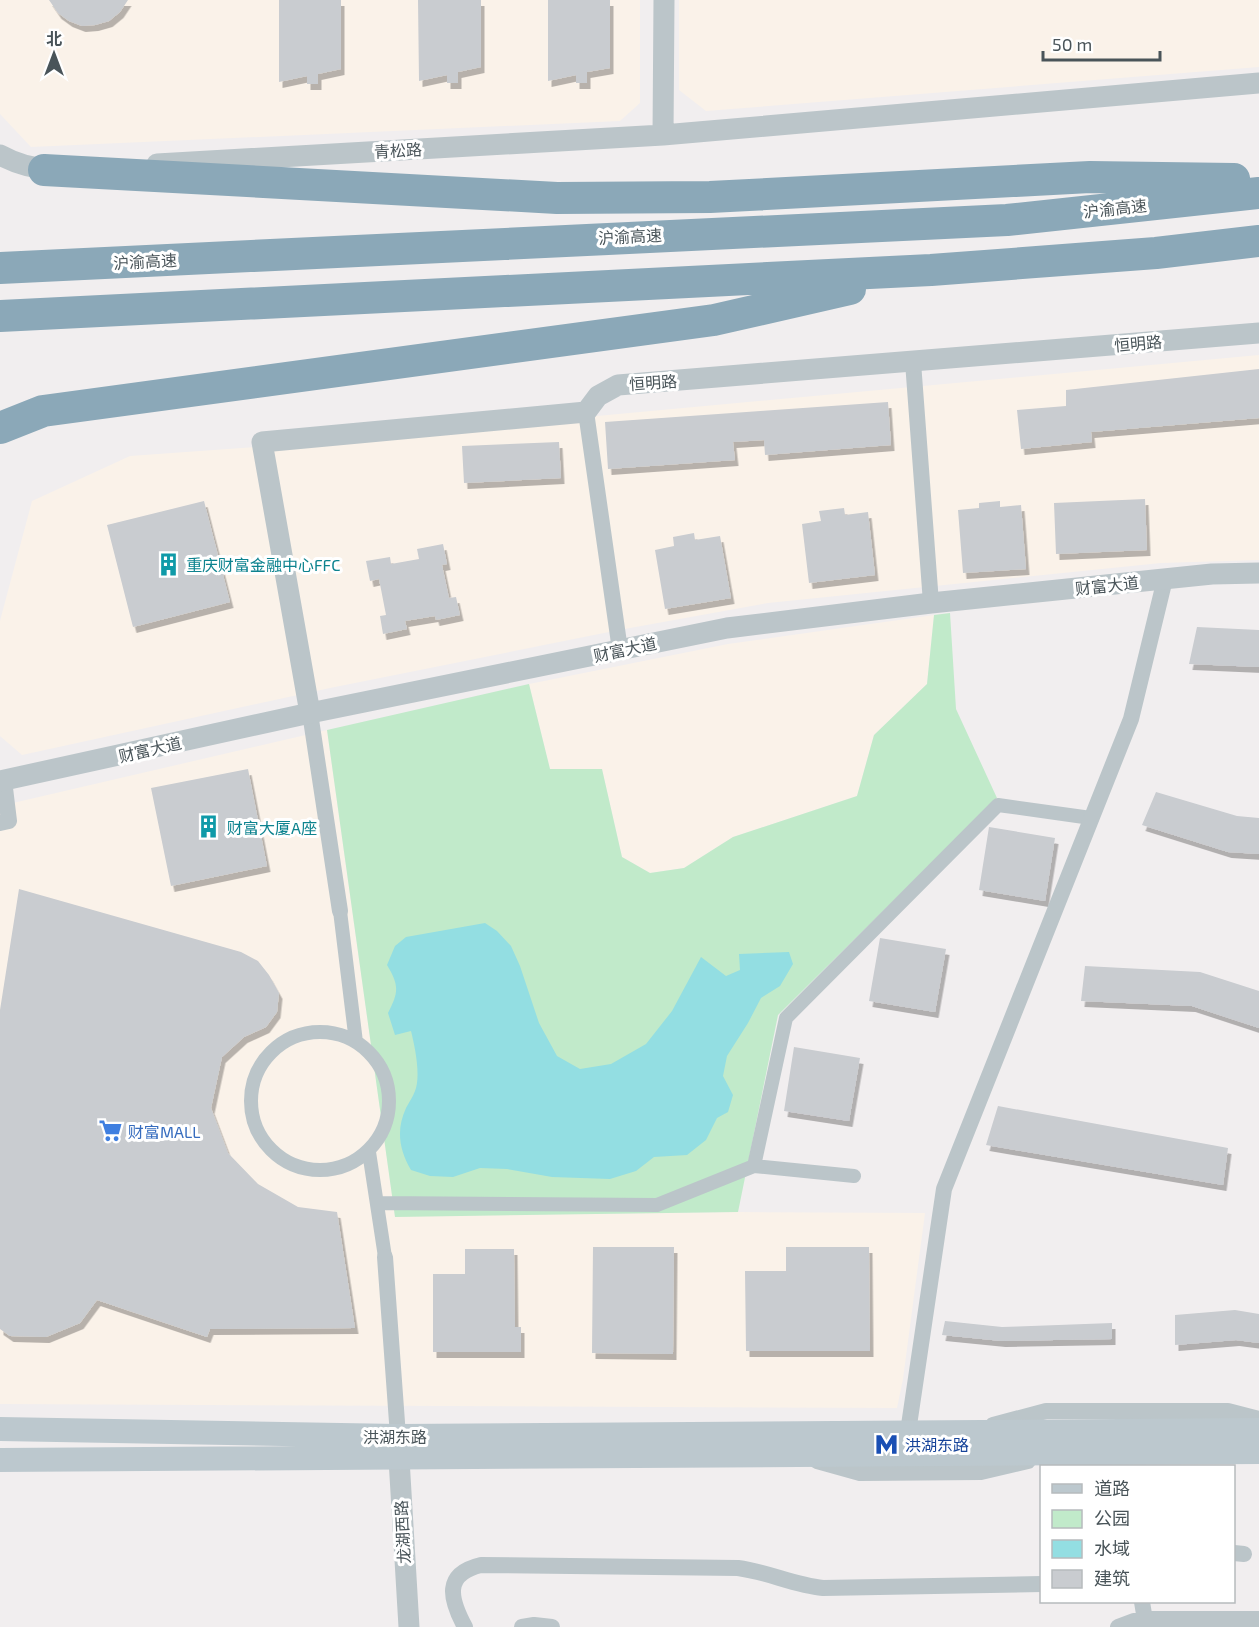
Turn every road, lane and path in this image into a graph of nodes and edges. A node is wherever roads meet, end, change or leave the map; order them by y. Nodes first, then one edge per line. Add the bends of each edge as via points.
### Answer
1 (663, 0) edge
2 (1259, 82) edge
3 (663, 135) junction
4 (0, 156) edge
5 (44, 170) junction
6 (1259, 179) edge
7 (1259, 193) edge
8 (1259, 241) edge
9 (0, 268) edge
10 (931, 270) junction
11 (0, 316) edge
12 (1259, 333) edge
13 (913, 362) junction
14 (586, 412) junction
15 (0, 428) edge
16 (1259, 573) edge
17 (1164, 579) junction
18 (931, 603) junction
19 (620, 650) junction
20 (310, 713) junction
21 (2, 781) edge
22 (1091, 818) junction
23 (0, 823) edge
24 (340, 911) joint
25 (356, 1042) junction
26 (369, 1152) junction
27 (754, 1166) junction
28 (855, 1176) dead end
29 (377, 1203) junction
30 (385, 1257) joint
31 (1259, 1419) edge
32 (0, 1429) edge
33 (1259, 1430) edge
34 (908, 1432) junction
35 (968, 1432) junction
36 (398, 1447) junction
37 (1254, 1455) edge
38 (0, 1460) edge
39 (1040, 1584) edge
40 (1142, 1603) edge
41 (1259, 1619) edge
42 (1144, 1620) junction
43 (409, 1627) edge
44 (465, 1627) edge
45 (522, 1627) edge
46 (552, 1627) edge
47 (1118, 1627) edge

1 - 3 street
2 - 3 street, 青松路
3 - 5 street, 青松路
4 - 5 street, 青松路 via 15,164
5 - 6 highway via 557,198 710,197 1090,177
7 - 9 highway, 沪渝高速 via 1007,220
8 - 10 highway
10 - 11 highway
10 - 15 highway via 714,320 43,411
12 - 13 street, 恒明路
13 - 14 street, 恒明路 via 618,385 598,396
13 - 18 street
14 - 19 street
14 - 20 street via 261,442
16 - 17 street, 财富大道
17 - 18 street, 财富大道
17 - 22 street via 1131,719
18 - 19 street, 财富大道 via 727,628
19 - 20 street, 财富大道
20 - 21 street, 财富大道
20 - 24 street
21 - 23 street via 9,821
22 - 27 street via 998,805 786,1018
22 - 34 street via 944,1189
24 - 25 street
25 - 26 street via 381,1066 389,1087 390,1111 383,1133
25 - 26 street via 322,1032 300,1035 279,1045 263,1061 253,1081 250,1104 255,1126 266,1145 283,1160 304,1169 327,1171 349,1165
26 - 29 street
27 - 28 street
27 - 29 street via 657,1204
29 - 30 street
30 - 36 street
31 - 35 street via 1228,1411 1046,1411
32 - 36 main road, 洪湖东路
33 - 35 main road, 洪湖东路
34 - 35 main road, 洪湖东路
34 - 36 main road, 洪湖东路
36 - 37 main road, 洪湖东路 via 796,1455
36 - 38 main road, 洪湖东路
36 - 43 street, 龙湖西路
39 - 44 street via 823,1588 738,1568 481,1565 457,1575 453,1585 456,1610
40 - 42 street
41 - 42 street
42 - 47 street
45 - 46 street

